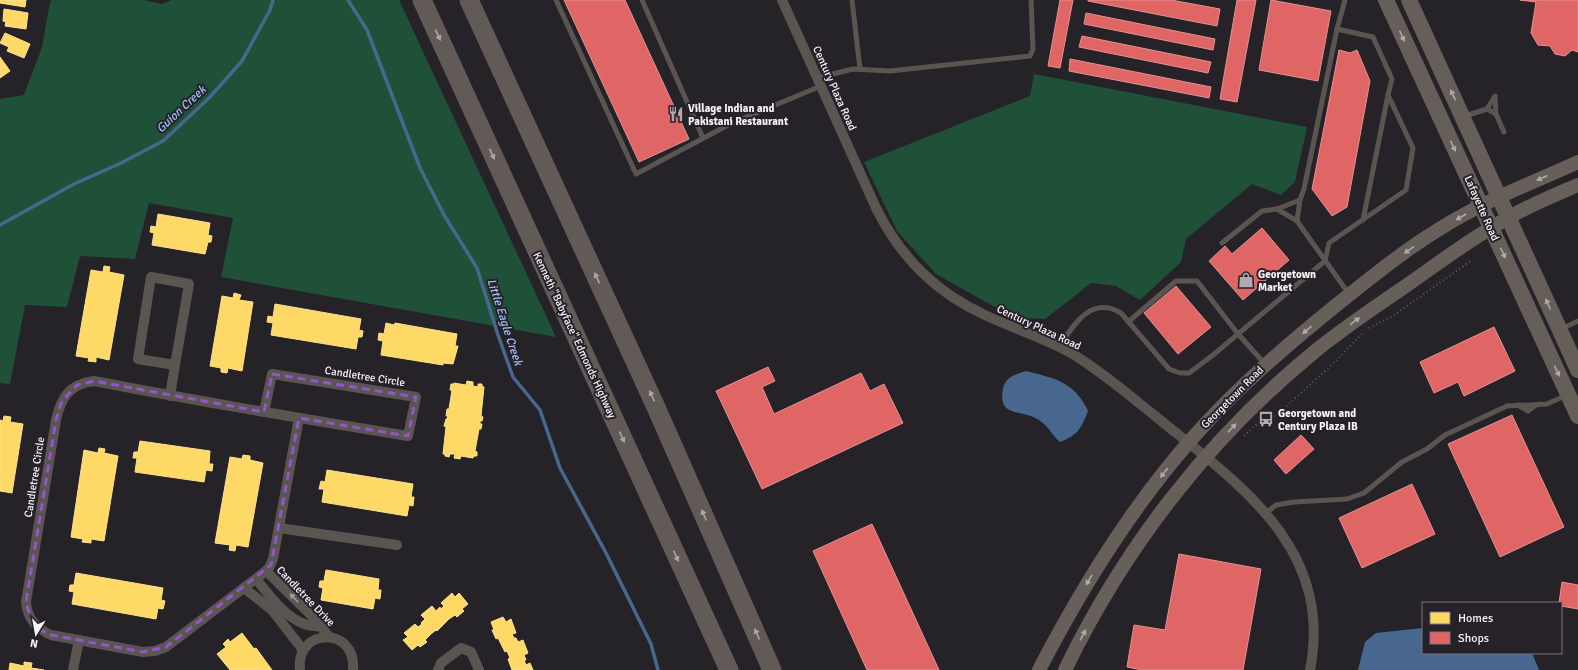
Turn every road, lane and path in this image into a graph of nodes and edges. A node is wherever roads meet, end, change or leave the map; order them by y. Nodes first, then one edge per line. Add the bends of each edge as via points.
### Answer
1 (422, 0) edge
2 (469, 0) edge
3 (556, 0) edge
4 (642, 0) edge
5 (782, 0) edge
6 (852, 0) edge
7 (1031, 0) edge
8 (1345, 0) edge
9 (1386, 0) edge
10 (1409, 0) edge
11 (1337, 29) junction
12 (860, 70) junction
13 (819, 82) junction
14 (1388, 95) junction
15 (1487, 108) junction
16 (1496, 114) junction
17 (1463, 117) junction
18 (1504, 132) dead end
19 (703, 138) junction
20 (1578, 162) edge
21 (1578, 185) edge
22 (1499, 197) junction
23 (1300, 200) junction
24 (1480, 205) junction
25 (1277, 209) junction
26 (1509, 217) junction
27 (1363, 220) junction
28 (1296, 221) junction
29 (1491, 228) junction
30 (1222, 243) dead end
31 (1472, 260) dead end
32 (1324, 261) junction
33 (1350, 294) junction
34 (1578, 321) edge
35 (1128, 322) junction
36 (1560, 330) junction
37 (1238, 334) junction
38 (1059, 347) junction
39 (1266, 364) junction
40 (175, 365) junction
41 (1578, 370) edge
42 (1568, 395) junction
43 (170, 396) junction
44 (264, 412) junction
45 (1578, 416) edge
46 (299, 418) junction
47 (1242, 438) dead end
48 (1188, 443) junction
49 (1206, 457) junction
50 (1266, 514) junction
51 (279, 528) junction
52 (397, 545) dead end
53 (266, 571) junction
54 (256, 578) junction
55 (244, 588) junction
56 (323, 627) junction
57 (329, 637) junction
58 (79, 640) junction
59 (303, 650) junction
60 (73, 670) edge
61 (300, 670) edge
62 (353, 670) edge
63 (438, 670) edge
64 (479, 670) edge
65 (729, 670) edge
66 (772, 670) edge
67 (1039, 670) edge
68 (1065, 670) edge
69 (1310, 670) edge

1 -> 65 highway, Kenneth "Babyface" Edmonds Highway
66 -> 2 highway via 652,398
3 - 19 lane via 636,174
4 - 19 lane
5 - 13 street, Century Plaza Road
6 - 12 lane
7 - 12 lane via 1033,49 1030,56 890,71
8 - 11 lane
9 -> 24 main road, Lafayette Road
17 -> 10 main road, Lafayette Road
11 - 14 lane via 1373,37 1392,79
11 - 23 lane
12 - 13 lane via 853,69
13 - 19 lane
13 - 38 street, Century Plaza Road via 884,223 909,260 938,287 966,305
14 - 27 lane
14 - 27 lane via 1413,148 1406,190
15 - 16 lane
15 - 16 lane via 1495,96
15 - 17 lane
16 - 18 lane
17 - 22 main road, Lafayette Road
20 -> 22 main road, Georgetown Road
21 - 26 main road, Georgetown Road
22 - 24 main road, Georgetown Road
22 - 26 main road, Lafayette Road
23 - 25 lane
23 - 28 lane
24 - 29 main road, Lafayette Road
24 -> 33 main road, Georgetown Road via 1423,240
25 - 28 lane
25 - 30 lane via 1262,211
26 - 29 main road, Georgetown Road
36 -> 26 main road, Lafayette Road
27 - 32 lane via 1329,243
28 - 32 lane
29 -> 42 main road, Lafayette Road
49 -> 29 main road, Georgetown Road via 1246,414 1313,353 1375,306
31 - 47 path via 1393,316 1365,331 1278,414 1257,424
32 - 33 lane
32 - 37 lane
33 -> 39 main road, Georgetown Road
34 - 36 lane
35 - 37 lane via 1169,369 1180,373 1189,373
35 - 37 lane via 1176,281 1197,281
35 - 38 lane via 1121,313 1111,307 1099,306 1086,313
36 - 41 main road, Lafayette Road
37 - 39 lane
38 - 48 street, Century Plaza Road via 1081,359 1126,392
39 - 48 main road, Georgetown Road
40 - 40 street via 138,359 151,277 189,284
40 - 43 street
42 - 45 main road, Lafayette Road
42 - 50 lane via 1547,404 1508,406 1445,435 1427,449 1402,462 1364,493 1347,499 1276,505
43 - 44 street, Candletree Circle
43 - 58 street, Candletree Circle via 88,381 72,388 59,408 27,606 33,622 43,632
44 - 46 street, Candletree Circle
44 - 46 street, Candletree Circle via 272,374 416,397 408,436
46 - 51 street
48 - 49 street, Century Plaza Road
48 -> 67 main road, Georgetown Road via 1114,540
49 - 50 street, Century Plaza Road
68 -> 49 main road, Georgetown Road via 1130,556
50 - 69 street, Century Plaza Road via 1292,550 1308,586 1314,625
51 - 52 street
51 - 53 street via 273,559
53 - 54 street, Candletree Circle
56 -> 53 street, Candletree Drive
54 - 55 street, Candletree Circle
54 - 56 street via 272,599 292,618 308,625
55 - 58 street, Candletree Circle via 161,649 143,652
55 - 59 street via 272,610
56 - 57 street, Candletree Drive
57 - 59 street, Candletree Drive via 312,641
57 - 62 street, Candletree Drive via 338,640 351,652
58 - 60 street
59 - 61 street via 299,663
63 - 64 street via 441,663 461,648 471,652

